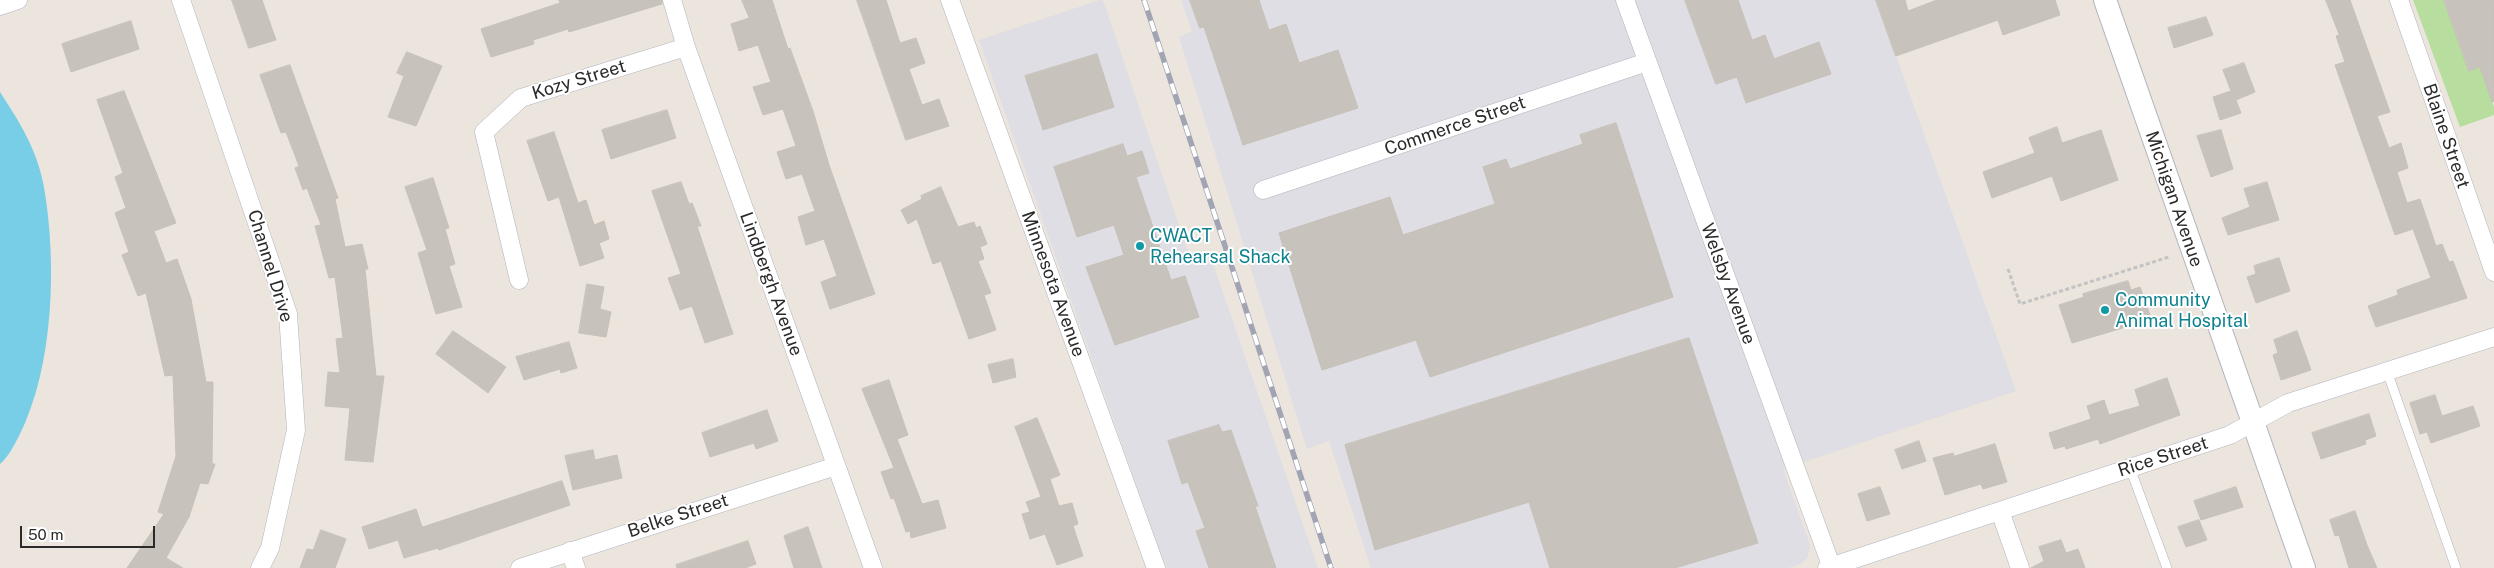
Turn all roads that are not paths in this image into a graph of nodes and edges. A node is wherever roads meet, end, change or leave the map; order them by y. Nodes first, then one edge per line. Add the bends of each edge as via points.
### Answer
1 (18, 0) edge
2 (181, 0) edge
3 (672, 0) edge
4 (950, 0) edge
5 (1625, 0) edge
6 (2105, 0) edge
7 (2399, 0) edge
8 (0, 6) edge
9 (686, 47) junction
10 (1647, 62) junction
11 (1263, 190) dead end
12 (2494, 272) edge
13 (519, 280) dead end
14 (2494, 337) edge
15 (2387, 371) junction
16 (2251, 422) junction
17 (836, 466) junction
18 (2130, 468) junction
19 (2000, 511) junction
20 (570, 551) junction
21 (260, 568) edge
22 (520, 568) edge
23 (576, 568) edge
24 (873, 568) edge
25 (1156, 568) edge
26 (1830, 568) edge
27 (2020, 568) edge
28 (2167, 568) edge
29 (2304, 568) edge
30 (2456, 568) edge

1 - 8 street
2 - 21 street, Channel Drive via 288,314 296,430 270,548
3 - 9 street, Lindbergh Avenue
4 - 25 street, Minnesota Avenue
5 - 10 street, Welsby Avenue
6 - 16 street, Michigan Avenue
7 - 12 street, Blaine Street
9 - 13 street, Kozy Street via 520,98 484,132
9 - 17 street, Lindbergh Avenue
10 - 11 street, Commerce Street
10 - 26 street, Welsby Avenue
14 - 15 street, Rice Street
15 - 16 street, Rice Street via 2288,403
15 - 30 lane
16 - 18 street, Rice Street via 2230,435
16 - 29 street, Michigan Avenue
17 - 20 street, Belke Street
17 - 24 street, Lindbergh Avenue
18 - 19 street, Rice Street
18 - 28 lane
19 - 26 street, Rice Street
19 - 27 street
20 - 22 street, Belke Street
20 - 23 street

